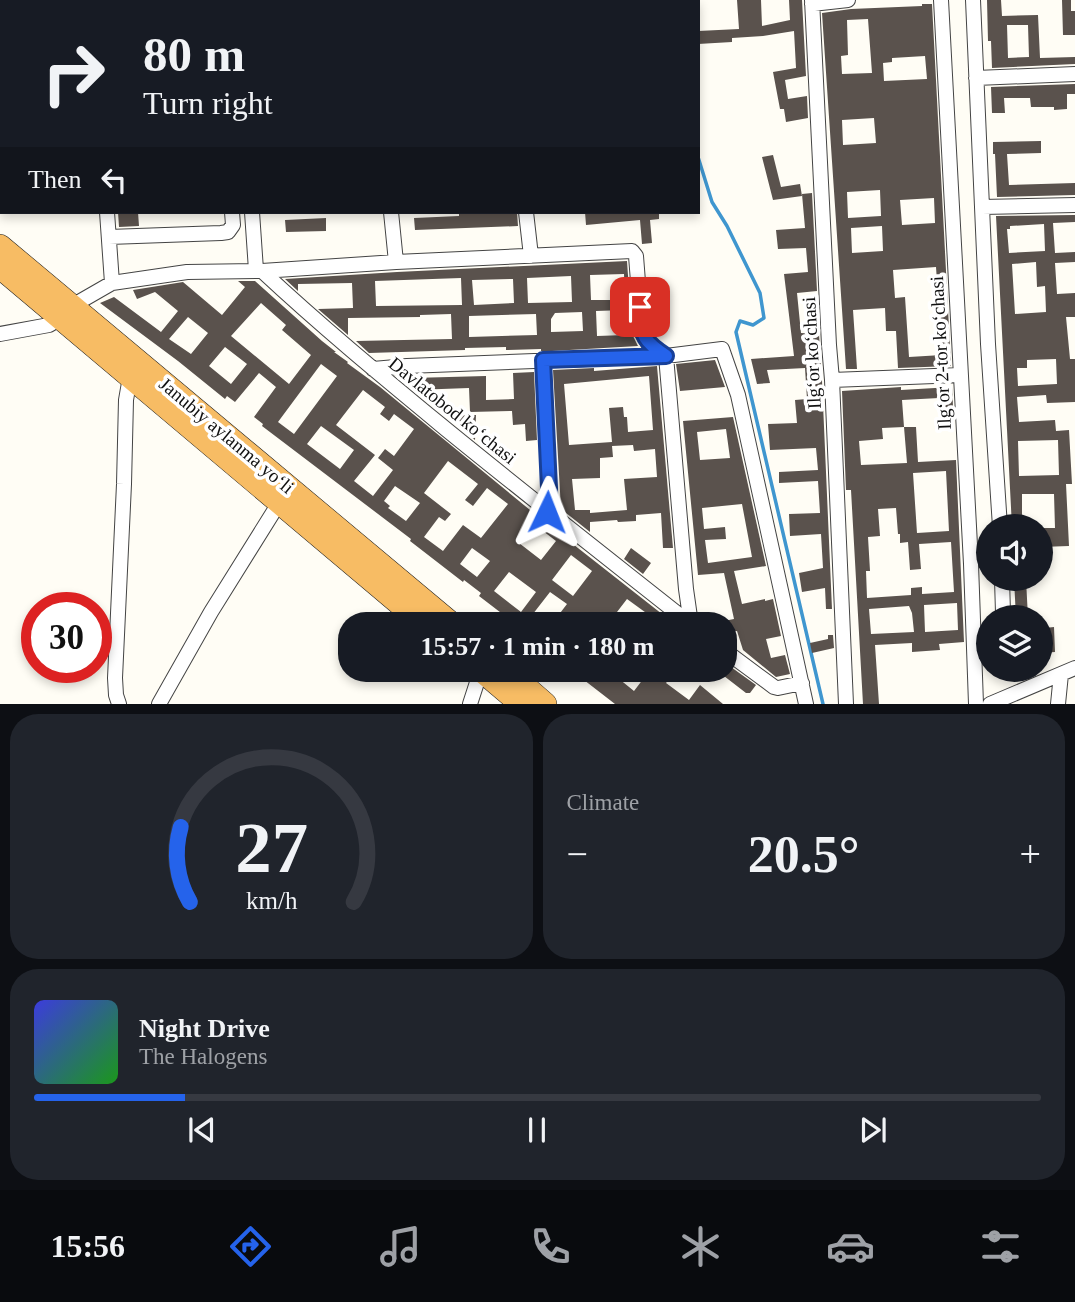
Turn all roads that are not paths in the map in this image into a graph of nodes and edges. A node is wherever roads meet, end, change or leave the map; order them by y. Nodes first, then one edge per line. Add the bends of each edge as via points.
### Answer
1 (848, 0) edge
2 (941, 0) edge
3 (974, 0) edge
4 (812, 2) edge
5 (1075, 74) edge
6 (976, 78) junction
7 (1075, 205) edge
8 (982, 207) junction
9 (107, 214) edge
10 (232, 214) edge
11 (252, 214) edge
12 (391, 214) edge
13 (526, 214) edge
14 (109, 237) junction
15 (0, 246) edge
16 (531, 256) junction
17 (396, 262) junction
18 (0, 267) edge
19 (259, 270) junction
20 (112, 283) junction
21 (66, 312) junction
22 (0, 334) edge
23 (666, 356) junction
24 (543, 360) junction
25 (373, 369) junction
26 (960, 375) junction
27 (130, 377) junction
28 (832, 380) junction
29 (279, 503) junction
30 (547, 512) junction
31 (999, 514) edge
32 (410, 612) edge
33 (437, 612) edge
34 (676, 612) edge
35 (690, 612) edge
36 (737, 660) edge
37 (1068, 671) edge
38 (477, 682) edge
39 (495, 682) edge
40 (520, 682) edge
41 (802, 683) junction
42 (119, 704) edge
43 (159, 704) edge
44 (470, 704) edge
45 (521, 704) edge
46 (545, 704) edge
47 (806, 704) edge
48 (846, 704) edge
49 (976, 704) edge
50 (990, 704) edge
51 (1058, 704) edge

1 - 4 street
2 - 26 street, Ilgʻor 2-tor koʻchasi
3 - 6 street
4 - 28 street, Ilgʻor koʻchasi
5 - 6 street
6 - 8 street
7 - 8 street
8 - 31 street
9 - 14 street
10 - 14 street via 228,232
11 - 19 street
12 - 17 street
13 - 16 street
14 - 20 street
15 - 21 highway, Janubiy aylanma yoʻli
16 - 17 street
16 - 23 street via 632,251 642,333 649,345
17 - 19 street
18 - 21 highway, Janubiy aylanma yoʻli
19 - 20 street via 187,272
19 - 25 street, Davlatobod koʻchasi
20 - 21 street
21 - 22 street via 49,325
21 - 27 highway, Janubiy aylanma yoʻli
21 - 33 highway, Janubiy aylanma yoʻli
23 - 24 street
23 - 35 street
23 - 41 street via 723,350 738,395
24 - 25 street
24 - 30 street
25 - 30 street, Davlatobod koʻchasi
26 - 28 street
26 - 49 street, Ilgʻor 2-tor koʻchasi
27 - 29 highway, Janubiy aylanma yoʻli
27 - 42 street via 115,678
28 - 48 street, Ilgʻor koʻchasi
29 - 32 highway, Janubiy aylanma yoʻli
29 - 43 street
30 - 34 street, Davlatobod koʻchasi
36 - 41 street via 774,687
37 - 50 street
37 - 51 street
38 - 44 street
39 - 45 highway
40 - 46 highway
41 - 47 street

